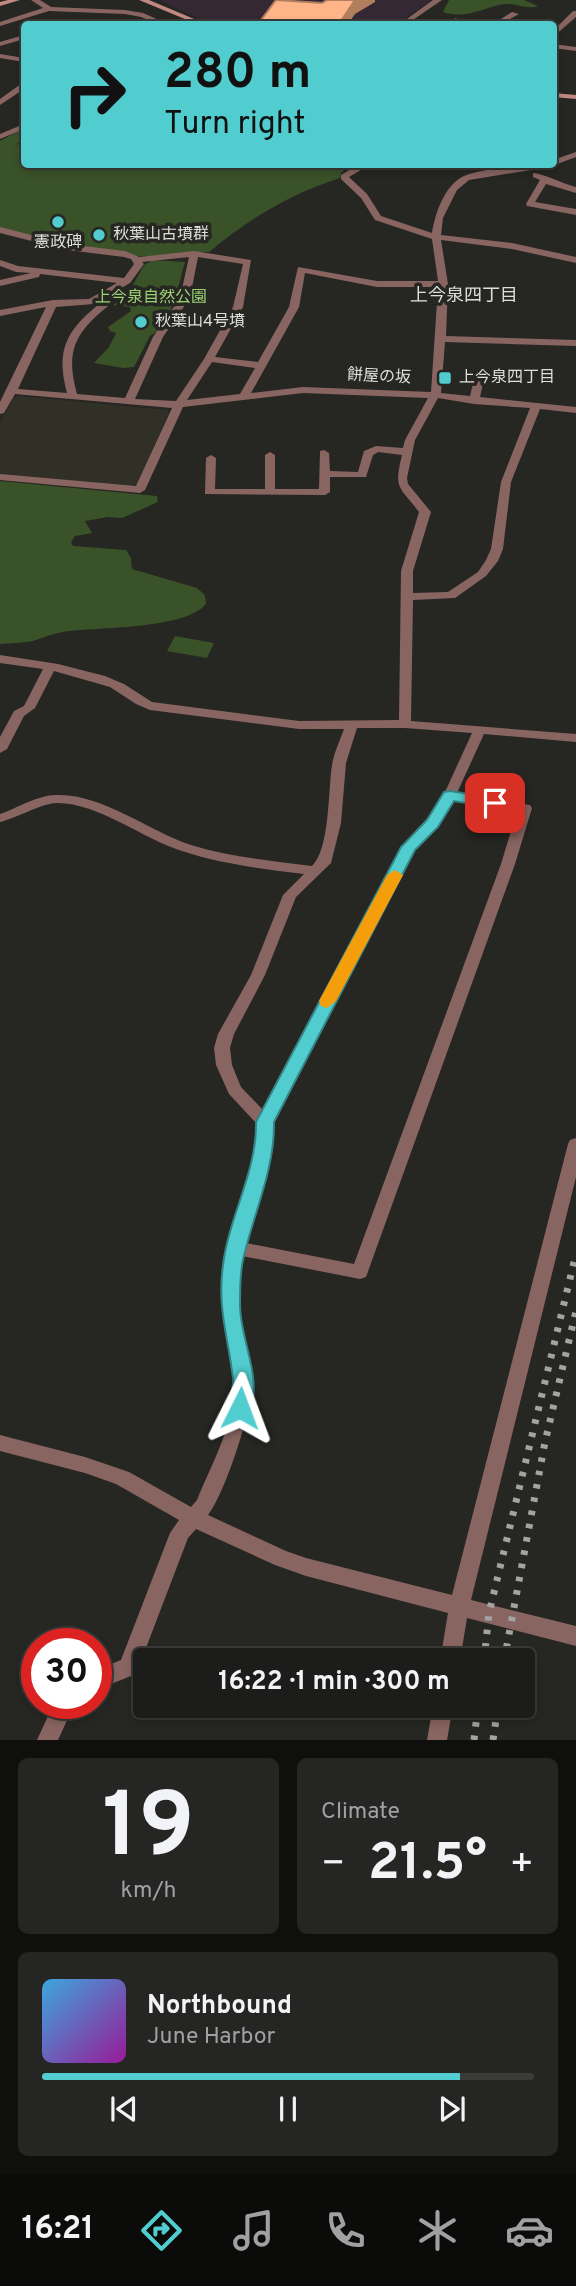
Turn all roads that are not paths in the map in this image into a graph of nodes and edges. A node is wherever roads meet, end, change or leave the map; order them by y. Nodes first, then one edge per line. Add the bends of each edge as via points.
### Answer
1 (16, 0) edge
2 (35, 0) edge
3 (146, 0) edge
4 (434, 3) edge
5 (0, 4) edge
6 (48, 9) junction
7 (515, 13) dead end
8 (576, 13) edge
9 (32, 16) junction
10 (41, 20) dead end
11 (157, 21) edge
12 (195, 21) edge
13 (410, 21) edge
14 (502, 21) edge
15 (0, 24) edge
16 (557, 30) edge
17 (21, 39) edge
18 (0, 44) edge
19 (557, 47) edge
20 (576, 49) edge
21 (4, 57) edge
22 (0, 63) edge
23 (21, 88) edge
24 (557, 95) edge
25 (576, 97) edge
26 (0, 103) edge
27 (21, 127) edge
28 (0, 137) edge
29 (576, 154) edge
30 (557, 162) edge
31 (360, 168) edge
32 (531, 168) edge
33 (526, 169) junction
34 (544, 180) junction
35 (576, 190) edge
36 (576, 212) edge
37 (0, 230) edge
38 (436, 237) junction
39 (194, 254) junction
40 (137, 260) junction
41 (576, 260) edge
42 (0, 263) edge
43 (47, 272) junction
44 (127, 281) junction
45 (0, 283) edge
46 (443, 284) junction
47 (53, 303) junction
48 (0, 313) edge
49 (441, 339) junction
50 (576, 343) edge
51 (209, 359) junction
52 (262, 366) junction
53 (480, 375) dead end
54 (12, 391) junction
55 (73, 396) junction
56 (244, 396) junction
57 (435, 396) junction
58 (474, 401) junction
59 (128, 402) junction
60 (181, 404) junction
61 (536, 407) junction
62 (576, 410) edge
63 (0, 411) edge
64 (408, 452) junction
65 (324, 453) dead end
66 (270, 455) dead end
67 (211, 458) dead end
68 (325, 474) junction
69 (0, 477) edge
70 (270, 492) junction
71 (405, 597) junction
72 (0, 659) edge
73 (50, 667) junction
74 (352, 724) junction
75 (405, 724) junction
76 (480, 730) junction
77 (576, 738) edge
78 (0, 749) edge
79 (450, 796) junction
80 (0, 818) edge
81 (314, 871) junction
82 (265, 1122) junction
83 (576, 1144) edge
84 (236, 1248) junction
85 (0, 1443) edge
86 (194, 1518) junction
87 (459, 1608) junction
88 (576, 1636) edge
89 (452, 1648) edge
90 (112, 1674) edge
91 (441, 1718) edge
92 (57, 1719) edge
93 (47, 1740) edge
94 (437, 1740) edge

1 - 5 street
2 - 6 street
3 - 12 street
4 - 13 street
6 - 9 street
6 - 11 street via 125,12
7 - 14 street
8 - 16 street
9 - 10 street
9 - 15 street
17 - 18 street
19 - 20 street
21 - 22 street
23 - 26 street
24 - 25 street
27 - 28 street
29 - 30 street
31 - 38 street via 344,177 378,218
32 - 33 street
33 - 34 street
33 - 38 street via 479,174 457,183 439,218
34 - 35 street
34 - 36 street via 530,204
37 - 40 street
38 - 41 street
38 - 46 street
39 - 40 street
39 - 51 street via 248,262 241,299
39 - 59 street via 185,298 158,337
40 - 44 street via 139,266
42 - 43 street
43 - 44 street
43 - 45 street
44 - 47 street via 91,302
44 - 55 street via 125,289 86,319 74,337 65,360
46 - 49 street
46 - 52 street via 377,284 301,269 295,307
47 - 48 street
47 - 54 street
49 - 50 street
49 - 57 street
51 - 52 street
51 - 60 street
52 - 56 street
53 - 58 street
54 - 55 street, 餅屋の坂
54 - 63 street
55 - 59 street, 餅屋の坂
56 - 57 street, 餅屋の坂 via 303,390
56 - 60 street, 餅屋の坂
57 - 58 street, 餅屋の坂
57 - 64 street via 417,423
58 - 61 street, 餅屋の坂
59 - 60 street, 餅屋の坂
60 - 69 street via 140,490
61 - 62 street, 餅屋の坂
61 - 71 street via 506,482 492,561 482,574 451,595
64 - 68 street via 376,449 369,453 362,475
64 - 71 street via 403,484 425,512 407,571
65 - 68 street
66 - 70 street
67 - 70 street via 209,492
68 - 70 street via 325,492
71 - 75 street
72 - 73 street
73 - 74 street via 110,682 150,706 299,724
73 - 78 street
74 - 75 street
74 - 81 street via 339,763 334,823 324,863
75 - 76 street
76 - 77 street
76 - 79 street
79 - 82 street via 433,823 409,847
79 - 84 street via 525,808 360,1272
80 - 81 street via 53,799 109,814 187,849
81 - 82 street via 290,895 222,1048 235,1090
82 - 84 street via 265,1144
83 - 87 street
84 - 86 street via 230,1307 243,1380 240,1408 204,1506
85 - 86 street via 122,1478
86 - 87 street via 282,1559
86 - 90 street via 180,1533 129,1667
87 - 88 street
87 - 89 street
91 - 94 street
92 - 93 street

